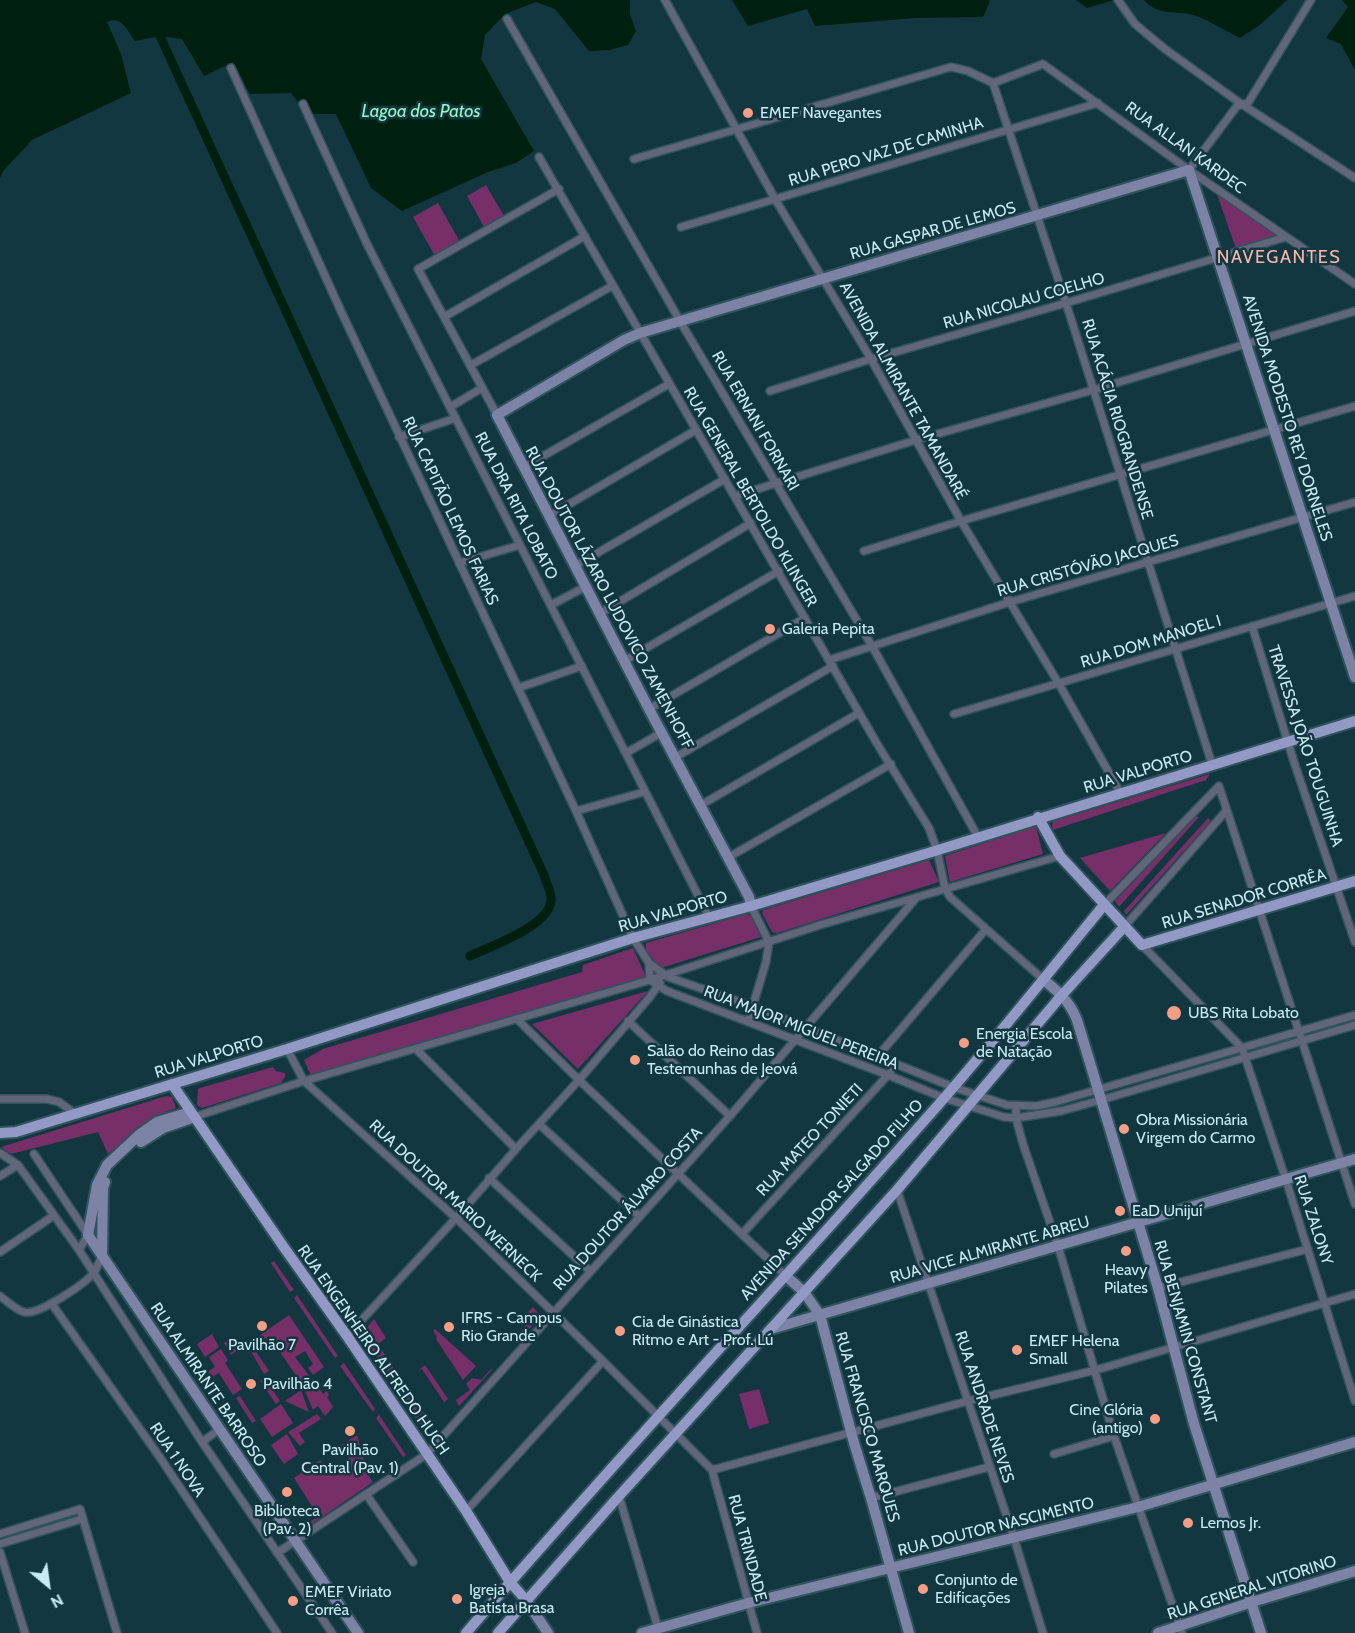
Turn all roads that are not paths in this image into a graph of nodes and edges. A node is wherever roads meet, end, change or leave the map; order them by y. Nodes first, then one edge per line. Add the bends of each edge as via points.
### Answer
1 (665, 0) edge
2 (1118, 0) edge
3 (1311, 0) edge
4 (507, 19) dead end
5 (231, 68) dead end
6 (993, 83) junction
7 (1098, 103) junction
8 (303, 104) dead end
9 (1243, 105) junction
10 (737, 128) junction
11 (1009, 129) junction
12 (539, 157) dead end
13 (634, 159) dead end
14 (1189, 170) junction
15 (1355, 178) edge
16 (559, 189) junction
17 (775, 199) junction
18 (1038, 216) junction
19 (681, 227) dead end
20 (585, 236) junction
21 (1286, 237) junction
22 (1219, 256) junction
23 (824, 278) junction
24 (1355, 284) edge
25 (612, 286) junction
26 (1066, 303) junction
27 (1355, 311) edge
28 (444, 317) junction
29 (680, 321) junction
30 (640, 333) junction
31 (1248, 344) junction
32 (871, 359) junction
33 (471, 365) junction
34 (669, 384) junction
35 (482, 388) junction
36 (1093, 390) junction
37 (770, 391) dead end
38 (1355, 406) edge
39 (450, 407) junction
40 (496, 415) junction
41 (456, 418) junction
42 (696, 430) junction
43 (1274, 430) junction
44 (399, 437) junction
45 (916, 440) junction
46 (524, 467) junction
47 (1120, 476) junction
48 (725, 479) junction
49 (776, 483) junction
50 (735, 496) junction
51 (1355, 502) edge
52 (549, 516) junction
53 (1303, 517) junction
54 (960, 521) junction
55 (751, 523) junction
56 (520, 545) junction
57 (864, 551) dead end
58 (459, 563) junction
59 (1148, 563) junction
60 (575, 566) junction
61 (779, 571) junction
62 (585, 587) junction
63 (1355, 596) edge
64 (1010, 602) junction
65 (1330, 603) junction
66 (551, 605) junction
67 (600, 614) junction
68 (806, 618) junction
69 (1252, 626) junction
70 (872, 646) junction
71 (1176, 649) junction
72 (624, 661) junction
73 (831, 663) junction
74 (582, 666) junction
75 (1355, 676) edge
76 (1059, 684) junction
77 (518, 688) junction
78 (649, 709) junction
79 (859, 713) junction
80 (954, 714) dead end
81 (1355, 721) edge
82 (661, 733) junction
83 (1288, 741) junction
84 (626, 753) junction
85 (676, 757) junction
86 (891, 764) junction
87 (1212, 764) junction
88 (644, 792) junction
89 (1121, 794) junction
90 (701, 805) junction
91 (1226, 810) junction
92 (576, 811) junction
93 (1038, 817) junction
94 (978, 837) junction
95 (937, 850) junction
96 (1060, 856) junction
97 (729, 857) junction
98 (1355, 881) edge
99 (1336, 887) junction
100 (945, 888) junction
101 (917, 897) junction
102 (1104, 905) junction
103 (751, 906) junction
104 (1258, 911) junction
105 (709, 917) junction
106 (1124, 927) junction
107 (986, 929) junction
108 (633, 938) junction
109 (769, 942) junction
110 (1355, 942) edge
111 (1142, 945) junction
112 (649, 963) junction
113 (663, 975) junction
114 (650, 980) junction
115 (1044, 980) junction
116 (658, 987) junction
117 (1062, 995) junction
118 (752, 1006) junction
119 (1355, 1016) edge
120 (517, 1019) junction
121 (1343, 1019) junction
122 (628, 1021) junction
123 (748, 1022) junction
124 (1355, 1025) edge
125 (805, 1026) junction
126 (1346, 1028) junction
127 (1298, 1032) junction
128 (795, 1041) junction
129 (1265, 1041) junction
130 (1301, 1041) junction
131 (416, 1048) junction
132 (1242, 1048) junction
133 (287, 1050) junction
134 (1268, 1050) junction
135 (878, 1056) junction
136 (1245, 1057) junction
137 (1194, 1062) junction
138 (896, 1064) junction
139 (1197, 1071) junction
140 (888, 1075) junction
141 (1135, 1078) junction
142 (579, 1080) junction
143 (304, 1081) junction
144 (172, 1084) junction
145 (952, 1086) junction
146 (1138, 1088) junction
147 (976, 1095) junction
148 (1099, 1095) junction
149 (944, 1098) junction
150 (0, 1099) edge
151 (968, 1105) junction
152 (1016, 1107) junction
153 (76, 1113) junction
154 (192, 1115) junction
155 (730, 1116) junction
156 (1016, 1118) junction
157 (539, 1124) junction
158 (0, 1134) edge
159 (516, 1149) junction
160 (0, 1153) edge
161 (34, 1154) dead end
162 (1355, 1159) edge
163 (1341, 1163) junction
164 (18, 1165) junction
165 (678, 1172) junction
166 (0, 1176) edge
167 (489, 1178) junction
168 (1286, 1180) junction
169 (100, 1186) junction
170 (897, 1190) junction
171 (1355, 1204) edge
172 (53, 1216) junction
173 (639, 1216) junction
174 (456, 1218) junction
175 (1138, 1222) junction
176 (742, 1234) junction
177 (88, 1235) junction
178 (1058, 1246) junction
179 (1308, 1249) junction
180 (79, 1250) junction
181 (0, 1252) edge
182 (102, 1256) junction
183 (591, 1270) junction
184 (94, 1273) junction
185 (786, 1276) junction
186 (929, 1283) junction
187 (1158, 1288) junction
188 (804, 1292) junction
189 (1355, 1294) edge
190 (0, 1296) edge
191 (1325, 1303) junction
192 (52, 1304) junction
193 (554, 1312) junction
194 (820, 1315) junction
195 (771, 1329) junction
196 (347, 1336) junction
197 (1174, 1347) junction
198 (603, 1361) junction
199 (1096, 1370) junction
200 (968, 1401) junction
201 (1355, 1401) edge
202 (657, 1415) junction
203 (220, 1429) junction
204 (851, 1433) junction
205 (677, 1434) junction
206 (1114, 1436) junction
207 (202, 1442) junction
208 (1355, 1442) edge
209 (427, 1454) junction
210 (1054, 1454) dead end
211 (989, 1467) junction
212 (712, 1470) junction
213 (1214, 1485) junction
214 (366, 1494) junction
215 (619, 1496) junction
216 (871, 1498) junction
217 (1138, 1507) junction
218 (466, 1511) junction
219 (82, 1519) junction
220 (0, 1534) edge
221 (1014, 1538) junction
222 (295, 1541) junction
223 (0, 1544) edge
224 (0, 1552) edge
225 (277, 1553) junction
226 (413, 1562) dead end
227 (890, 1568) junction
228 (1355, 1571) edge
229 (510, 1582) junction
230 (526, 1600) junction
231 (1252, 1602) junction
232 (748, 1603) junction
233 (658, 1628) junction
234 (1181, 1630) edge
235 (25, 1633) edge
236 (117, 1633) edge
237 (277, 1633) edge
238 (332, 1633) edge
239 (358, 1633) edge
240 (466, 1633) edge
241 (498, 1633) edge
242 (548, 1633) edge
243 (642, 1633) edge
244 (757, 1633) edge
245 (909, 1633) edge
246 (1043, 1633) edge
247 (1158, 1633) edge
248 (1261, 1633) edge

1 - 10 street, AVENIDA ALMIRANTE TAMANDARÉ
2 - 9 street via 1135,24
3 - 9 street via 1248,103
4 - 29 street, RUA ERNANI FORNARI
5 - 44 street, RUA CAPITÃO LEMOS FARIAS
6 - 7 street, RUA ALLAN KARDEC via 1043,64
6 - 10 street via 951,67
6 - 11 street, RUA ACÁCIA RIOGRANDENSE
7 - 11 street, RUA PERO VAZ DE CAMINHA
7 - 14 street, RUA ALLAN KARDEC
8 - 39 street, RUA DRA RITA LOBATO via 367,244
9 - 14 street via 1238,106
9 - 15 street
10 - 13 street
10 - 17 street, AVENIDA ALMIRANTE TAMANDARÉ
11 - 17 street, RUA PERO VAZ DE CAMINHA
11 - 18 street, RUA ACÁCIA RIOGRANDENSE
12 - 16 street, RUA GENERAL BERTOLDO KLINGER
14 - 18 street, RUA GASPAR DE LEMOS
14 - 21 street, RUA ALLAN KARDEC
14 - 22 street, AVENIDA MODESTO REY DORNELES
16 - 20 street, RUA GENERAL BERTOLDO KLINGER
16 - 28 street, RUA DOUTOR LÁZARO LUDOVICO ZAMENHOFF via 418,269
17 - 19 street, RUA PERO VAZ DE CAMINHA
17 - 23 street, AVENIDA ALMIRANTE TAMANDARÉ
18 - 23 street, RUA GASPAR DE LEMOS
18 - 26 street, RUA ACÁCIA RIOGRANDENSE
20 - 25 street, RUA GENERAL BERTOLDO KLINGER
20 - 28 street
21 - 22 street, RUA NICOLAU COELHO
21 - 24 street, RUA ALLAN KARDEC
22 - 26 street, RUA NICOLAU COELHO
22 - 31 street, AVENIDA MODESTO REY DORNELES
23 - 29 street, RUA GASPAR DE LEMOS
23 - 32 street, AVENIDA ALMIRANTE TAMANDARÉ
25 - 30 street, RUA GENERAL BERTOLDO KLINGER
25 - 33 street
26 - 32 street, RUA NICOLAU COELHO
26 - 36 street, RUA ACÁCIA RIOGRANDENSE
27 - 31 street
28 - 33 street, RUA DOUTOR LÁZARO LUDOVICO ZAMENHOFF
29 - 30 street, RUA GASPAR DE LEMOS
29 - 49 street, RUA ERNANI FORNARI
30 - 34 street, RUA GENERAL BERTOLDO KLINGER
30 - 40 street, RUA GASPAR DE LEMOS
31 - 36 street
31 - 43 street, AVENIDA MODESTO REY DORNELES
32 - 37 street, RUA NICOLAU COELHO
32 - 45 street, AVENIDA ALMIRANTE TAMANDARÉ
33 - 35 street, RUA DOUTOR LÁZARO LUDOVICO ZAMENHOFF
34 - 42 street, RUA GENERAL BERTOLDO KLINGER
34 - 46 street
35 - 39 street
35 - 40 street, RUA DOUTOR LÁZARO LUDOVICO ZAMENHOFF
36 - 45 street
36 - 47 street, RUA ACÁCIA RIOGRANDENSE
38 - 43 street
39 - 41 street, RUA DRA RITA LOBATO
40 - 46 street, RUA DOUTOR LÁZARO LUDOVICO ZAMENHOFF
41 - 44 street
41 - 56 street, RUA DRA RITA LOBATO
42 - 48 street, RUA GENERAL BERTOLDO KLINGER
42 - 52 street
43 - 47 street
43 - 53 street, AVENIDA MODESTO REY DORNELES
44 - 58 street, RUA CAPITÃO LEMOS FARIAS
45 - 49 street
45 - 54 street, AVENIDA ALMIRANTE TAMANDARÉ
46 - 52 street, RUA DOUTOR LÁZARO LUDOVICO ZAMENHOFF
47 - 54 street
47 - 59 street, RUA ACÁCIA RIOGRANDENSE
48 - 50 street, RUA GENERAL BERTOLDO KLINGER
48 - 60 street
49 - 50 street
49 - 70 street, RUA ERNANI FORNARI
50 - 55 street, RUA GENERAL BERTOLDO KLINGER
51 - 53 street, RUA CRISTÓVÃO JACQUES
52 - 60 street, RUA DOUTOR LÁZARO LUDOVICO ZAMENHOFF
53 - 59 street, RUA CRISTÓVÃO JACQUES
53 - 65 street, AVENIDA MODESTO REY DORNELES
54 - 57 street
54 - 64 street, AVENIDA ALMIRANTE TAMANDARÉ
55 - 61 street, RUA GENERAL BERTOLDO KLINGER
55 - 67 street
56 - 58 street
56 - 66 street, RUA DRA RITA LOBATO
58 - 77 street, RUA CAPITÃO LEMOS FARIAS
59 - 64 street, RUA CRISTÓVÃO JACQUES
59 - 71 street, RUA ACÁCIA RIOGRANDENSE
60 - 62 street, RUA DOUTOR LÁZARO LUDOVICO ZAMENHOFF
61 - 68 street, RUA GENERAL BERTOLDO KLINGER
61 - 72 street
62 - 66 street
62 - 67 street, RUA DOUTOR LÁZARO LUDOVICO ZAMENHOFF
63 - 65 street, RUA DOM MANOEL I
64 - 70 street, RUA CRISTÓVÃO JACQUES
64 - 76 street, AVENIDA ALMIRANTE TAMANDARÉ
65 - 69 street, RUA DOM MANOEL I
65 - 75 street, AVENIDA MODESTO REY DORNELES
66 - 74 street, RUA DRA RITA LOBATO
67 - 72 street, RUA DOUTOR LÁZARO LUDOVICO ZAMENHOFF
68 - 73 street, RUA GENERAL BERTOLDO KLINGER
68 - 78 street
69 - 71 street, RUA DOM MANOEL I
69 - 83 street, TRAVESSA JOÃO TOUGUINHA
70 - 73 street, RUA CRISTÓVÃO JACQUES
70 - 94 street, RUA ERNANI FORNARI
71 - 76 street, RUA DOM MANOEL I
71 - 87 street, RUA ACÁCIA RIOGRANDENSE
72 - 78 street, RUA DOUTOR LÁZARO LUDOVICO ZAMENHOFF
73 - 79 street, RUA GENERAL BERTOLDO KLINGER
73 - 85 street, RUA CRISTÓVÃO JACQUES
74 - 77 street
74 - 84 street, RUA DRA RITA LOBATO
76 - 80 street, RUA DOM MANOEL I
76 - 89 street, AVENIDA ALMIRANTE TAMANDARÉ
77 - 92 street, RUA CAPITÃO LEMOS FARIAS
78 - 82 street, RUA DOUTOR LÁZARO LUDOVICO ZAMENHOFF
79 - 86 street, RUA GENERAL BERTOLDO KLINGER
79 - 90 street
81 - 83 main road, RUA VALPORTO
82 - 84 street
82 - 85 street, RUA DOUTOR LÁZARO LUDOVICO ZAMENHOFF
83 - 87 main road, RUA VALPORTO
83 - 99 street, TRAVESSA JOÃO TOUGUINHA
84 - 88 street, RUA DRA RITA LOBATO
85 - 90 street, RUA DOUTOR LÁZARO LUDOVICO ZAMENHOFF
86 - 95 street, RUA GENERAL BERTOLDO KLINGER
86 - 97 street
87 - 89 main road, RUA VALPORTO
88 - 92 street
88 - 105 street, RUA DRA RITA LOBATO
89 - 93 main road, RUA VALPORTO
90 - 97 street, RUA DOUTOR LÁZARO LUDOVICO ZAMENHOFF
91 - 102 street, AVENIDA SENADOR SALGADO FILHO via 1219,786
91 - 104 street
91 - 106 street
92 - 108 street, RUA CAPITÃO LEMOS FARIAS
93 - 94 main road, RUA VALPORTO
93 - 96 main road
94 - 95 main road, RUA VALPORTO
95 - 100 street
95 - 103 main road, RUA VALPORTO
96 - 100 street
96 - 102 main road
97 - 103 street, RUA DOUTOR LÁZARO LUDOVICO ZAMENHOFF
98 - 99 main road, RUA SENADOR CORRÊA
99 - 104 main road, RUA SENADOR CORRÊA
99 - 110 street, TRAVESSA JOÃO TOUGUINHA
100 - 101 street
100 - 107 street
101 - 109 street
101 - 125 street, RUA DOUTOR ÁLVARO COSTA
102 - 106 main road
102 - 115 main road, AVENIDA SENADOR SALGADO FILHO
103 - 105 main road, RUA VALPORTO
103 - 109 street, RUA DOUTOR LÁZARO LUDOVICO ZAMENHOFF
104 - 111 main road, RUA SENADOR CORRÊA
104 - 127 street
105 - 108 main road, RUA VALPORTO
106 - 111 main road
106 - 117 main road
107 - 115 street
107 - 135 street
108 - 112 street, RUA CAPITÃO LEMOS FARIAS
108 - 133 main road, RUA VALPORTO
109 - 113 street
109 - 118 street
111 - 132 street
112 - 113 street, RUA CAPITÃO LEMOS FARIAS
112 - 114 street, RUA CAPITÃO LEMOS FARIAS
113 - 114 street
113 - 116 street
113 - 118 street, RUA MAJOR MIGUEL PEREIRA
114 - 116 street, RUA MAJOR MIGUEL PEREIRA
114 - 120 street
115 - 117 street, RUA BENJAMIN CONSTANT
115 - 145 main road, AVENIDA SENADOR SALGADO FILHO
116 - 122 street
116 - 123 street, RUA MAJOR MIGUEL PEREIRA
117 - 147 main road
117 - 148 street, RUA BENJAMIN CONSTANT via 1077,1020
118 - 123 street
118 - 125 street, RUA MAJOR MIGUEL PEREIRA
119 - 121 street
120 - 131 street
120 - 142 street
121 - 126 street
121 - 127 street
122 - 142 street
122 - 155 street
123 - 128 street, RUA MAJOR MIGUEL PEREIRA
124 - 126 street
125 - 128 street, RUA DOUTOR ÁLVARO COSTA
125 - 135 street, RUA MAJOR MIGUEL PEREIRA
126 - 130 street
127 - 129 street
127 - 130 street
128 - 140 street, RUA MAJOR MIGUEL PEREIRA
128 - 155 street, RUA DOUTOR ÁLVARO COSTA
129 - 132 street
129 - 134 street
130 - 134 street
130 - 163 street
131 - 143 street
131 - 159 street
132 - 136 street, RUA ZALONY
132 - 137 street
133 - 143 street, RUA DOUTOR MARIO WERNECK
133 - 144 main road, RUA VALPORTO
134 - 136 street
135 - 138 street, RUA MAJOR MIGUEL PEREIRA
136 - 139 street
136 - 168 street, RUA ZALONY
137 - 139 street
137 - 141 street
138 - 140 street, RUA MATEO TONIETI
138 - 145 street, RUA MAJOR MIGUEL PEREIRA
139 - 146 street
140 - 149 street, RUA MAJOR MIGUEL PEREIRA
140 - 176 street, RUA MATEO TONIETI
141 - 146 street
141 - 148 street
142 - 157 street
142 - 165 street
143 - 154 street
143 - 174 street, RUA DOUTOR MARIO WERNECK
144 - 153 main road, RUA VALPORTO
144 - 154 main road, RUA ENGENHEIRO ALFREDO HUCH
145 - 147 street, RUA MAJOR MIGUEL PEREIRA
145 - 149 main road, AVENIDA SENADOR SALGADO FILHO
146 - 148 street
147 - 151 main road
147 - 152 street, RUA MAJOR MIGUEL PEREIRA
148 - 152 street
148 - 156 street via 1061,1111
148 - 175 street, RUA BENJAMIN CONSTANT
149 - 151 street, RUA MAJOR MIGUEL PEREIRA
149 - 185 main road, AVENIDA SENADOR SALGADO FILHO
150 - 153 street via 47,1099
151 - 156 street, RUA MAJOR MIGUEL PEREIRA
151 - 170 main road
152 - 156 street
153 - 158 main road, RUA VALPORTO
154 - 169 street via 147,1137 112,1167
154 - 196 main road, RUA ENGENHEIRO ALFREDO HUCH
155 - 165 street, RUA DOUTOR ÁLVARO COSTA
156 - 178 street
157 - 159 street
157 - 173 street
159 - 167 street
160 - 164 street
161 - 177 street, RUA ALMIRANTE BARROSO
162 - 163 street, RUA VICE ALMIRANTE ABREU
163 - 168 street, RUA VICE ALMIRANTE ABREU
163 - 171 street
164 - 166 street
164 - 172 street
165 - 173 street, RUA DOUTOR ÁLVARO COSTA
165 - 176 street
167 - 174 street
167 - 183 street
168 - 175 street, RUA VICE ALMIRANTE ABREU
168 - 179 street, RUA ZALONY
169 - 177 street
169 - 182 street
170 - 186 street, RUA ANDRADE NEVES
170 - 188 main road
172 - 180 street
172 - 181 street
173 - 183 street, RUA DOUTOR ÁLVARO COSTA
174 - 193 street, RUA DOUTOR MARIO WERNECK
174 - 196 street
175 - 178 street, RUA VICE ALMIRANTE ABREU
175 - 187 street, RUA BENJAMIN CONSTANT
176 - 185 street
177 - 180 street
177 - 182 street, RUA ALMIRANTE BARROSO
178 - 186 street, RUA VICE ALMIRANTE ABREU
178 - 199 street
179 - 187 street
179 - 191 street, RUA ZALONY
180 - 184 street
182 - 184 street
182 - 203 street, RUA ALMIRANTE BARROSO
183 - 193 street, RUA DOUTOR ÁLVARO COSTA
184 - 192 street
184 - 207 street
185 - 188 street, RUA FRANCISCO MARQUES
185 - 202 main road, AVENIDA SENADOR SALGADO FILHO
186 - 194 street, RUA VICE ALMIRANTE ABREU
186 - 200 street, RUA ANDRADE NEVES
187 - 197 street, RUA BENJAMIN CONSTANT
188 - 194 street, RUA FRANCISCO MARQUES
188 - 195 main road
189 - 191 street
190 - 192 street via 22,1312 33,1313
191 - 197 street
191 - 201 street, RUA ZALONY
192 - 237 street, RUA 1 NOVA
193 - 198 street, RUA DOUTOR MARIO WERNECK
193 - 209 street, RUA DOUTOR ÁLVARO COSTA
194 - 195 street, RUA VICE ALMIRANTE ABREU
194 - 204 street, RUA FRANCISCO MARQUES
195 - 205 main road
196 - 209 main road, RUA ENGENHEIRO ALFREDO HUCH
197 - 199 street
197 - 213 street, RUA BENJAMIN CONSTANT
198 - 202 street, RUA DOUTOR MARIO WERNECK
198 - 218 street
199 - 200 street
199 - 206 street
200 - 204 street
200 - 211 street, RUA ANDRADE NEVES
202 - 205 street, RUA DOUTOR MARIO WERNECK
202 - 229 main road, AVENIDA SENADOR SALGADO FILHO
203 - 207 street
203 - 222 street, RUA ALMIRANTE BARROSO
204 - 212 street
204 - 216 street, RUA FRANCISCO MARQUES
205 - 212 street, RUA DOUTOR MARIO WERNECK
205 - 215 main road
206 - 210 street
206 - 217 street
207 - 225 street
208 - 213 street, RUA DOUTOR NASCIMENTO
209 - 214 street, RUA DOUTOR ÁLVARO COSTA
209 - 218 main road, RUA ENGENHEIRO ALFREDO HUCH
211 - 216 street
211 - 221 street, RUA ANDRADE NEVES
212 - 232 street, RUA TRINDADE
213 - 217 street, RUA DOUTOR NASCIMENTO
213 - 231 street, RUA BENJAMIN CONSTANT
214 - 222 street, RUA DOUTOR ÁLVARO COSTA
214 - 226 street
215 - 230 main road
215 - 233 street
216 - 227 street, RUA FRANCISCO MARQUES
217 - 221 street, RUA DOUTOR NASCIMENTO
217 - 234 street
218 - 229 main road, RUA ENGENHEIRO ALFREDO HUCH
219 - 220 street via 80,1509
219 - 223 street
219 - 236 street
221 - 227 street, RUA DOUTOR NASCIMENTO
221 - 246 street, RUA ANDRADE NEVES
222 - 225 street, RUA DOUTOR ÁLVARO COSTA
222 - 239 street, RUA ALMIRANTE BARROSO
224 - 235 street
225 - 238 street
227 - 232 street, RUA DOUTOR NASCIMENTO
227 - 245 street, RUA FRANCISCO MARQUES
228 - 231 street, RUA GENERAL VITORINO
229 - 230 main road, RUA ENGENHEIRO ALFREDO HUCH
229 - 240 main road, AVENIDA SENADOR SALGADO FILHO
230 - 241 main road
230 - 242 street
231 - 234 street, RUA GENERAL VITORINO
231 - 248 street, RUA BENJAMIN CONSTANT
232 - 233 street, RUA DOUTOR NASCIMENTO
232 - 244 street, RUA TRINDADE
233 - 243 street, RUA DOUTOR NASCIMENTO
234 - 247 street, RUA GENERAL VITORINO

